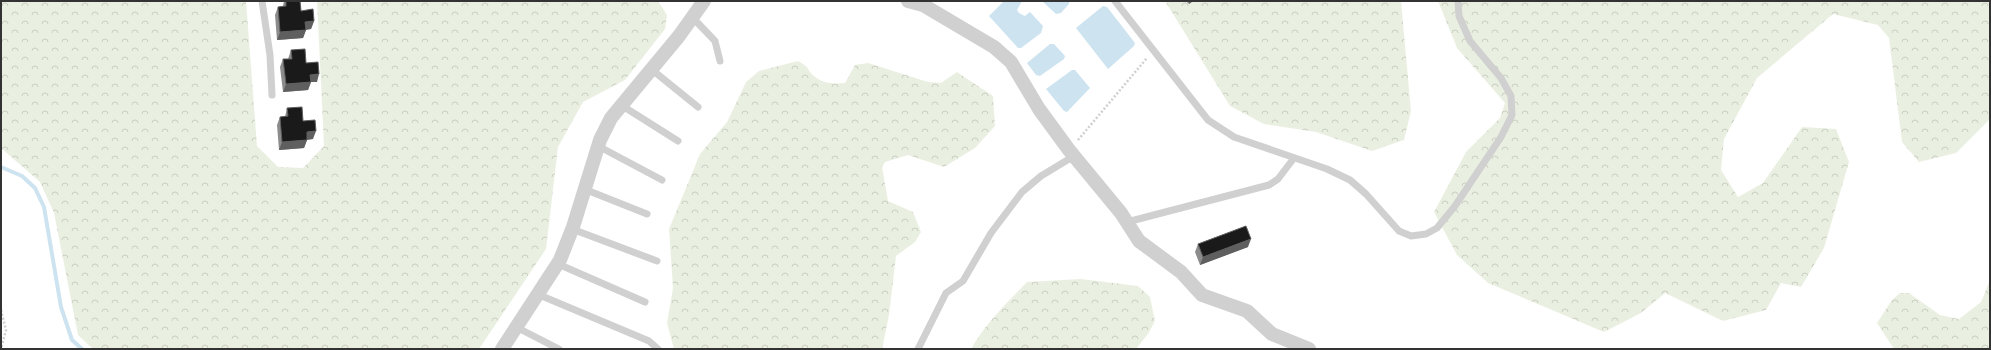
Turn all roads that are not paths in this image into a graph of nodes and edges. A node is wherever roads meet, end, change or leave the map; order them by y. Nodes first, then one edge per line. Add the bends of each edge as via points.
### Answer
1 (262, 1) edge
2 (704, 1) edge
3 (908, 1) edge
4 (1115, 1) edge
5 (1458, 1) edge
6 (693, 18) junction
7 (720, 60) dead end
8 (651, 70) junction
9 (272, 95) dead end
10 (621, 105) junction
11 (698, 107) dead end
12 (678, 141) dead end
13 (598, 146) junction
14 (1071, 153) junction
15 (1294, 158) junction
16 (662, 180) dead end
17 (584, 189) junction
18 (647, 214) dead end
19 (1127, 222) junction
20 (572, 229) junction
21 (657, 261) dead end
22 (558, 264) junction
23 (537, 294) junction
24 (645, 302) dead end
25 (516, 327) junction
26 (502, 349) edge
27 (559, 349) edge
28 (658, 349) edge
29 (918, 349) edge
30 (1309, 349) edge

1 - 9 lane via 270,55
2 - 6 street
3 - 14 street via 923,5 994,47 1011,62 1039,109
4 - 15 lane via 1208,120 1234,137
5 - 15 lane via 1459,16 1470,41 1501,78 1511,96 1512,115 1501,137 1455,206 1437,228 1426,234 1411,236 1399,231 1350,180
6 - 7 lane via 714,41
6 - 8 street
8 - 10 street
8 - 11 lane
10 - 12 lane
10 - 13 street via 611,118
13 - 16 lane
13 - 17 street
14 - 19 street
14 - 29 lane via 1017,198 991,233 963,281 946,293
15 - 19 lane via 1278,179 1269,185
17 - 18 lane
17 - 20 street
19 - 30 street via 1139,241 1181,272 1202,295 1247,311 1272,334
20 - 21 lane
20 - 22 street
22 - 23 street
22 - 24 lane
23 - 25 street
23 - 28 lane via 649,341
25 - 26 street
25 - 27 lane

